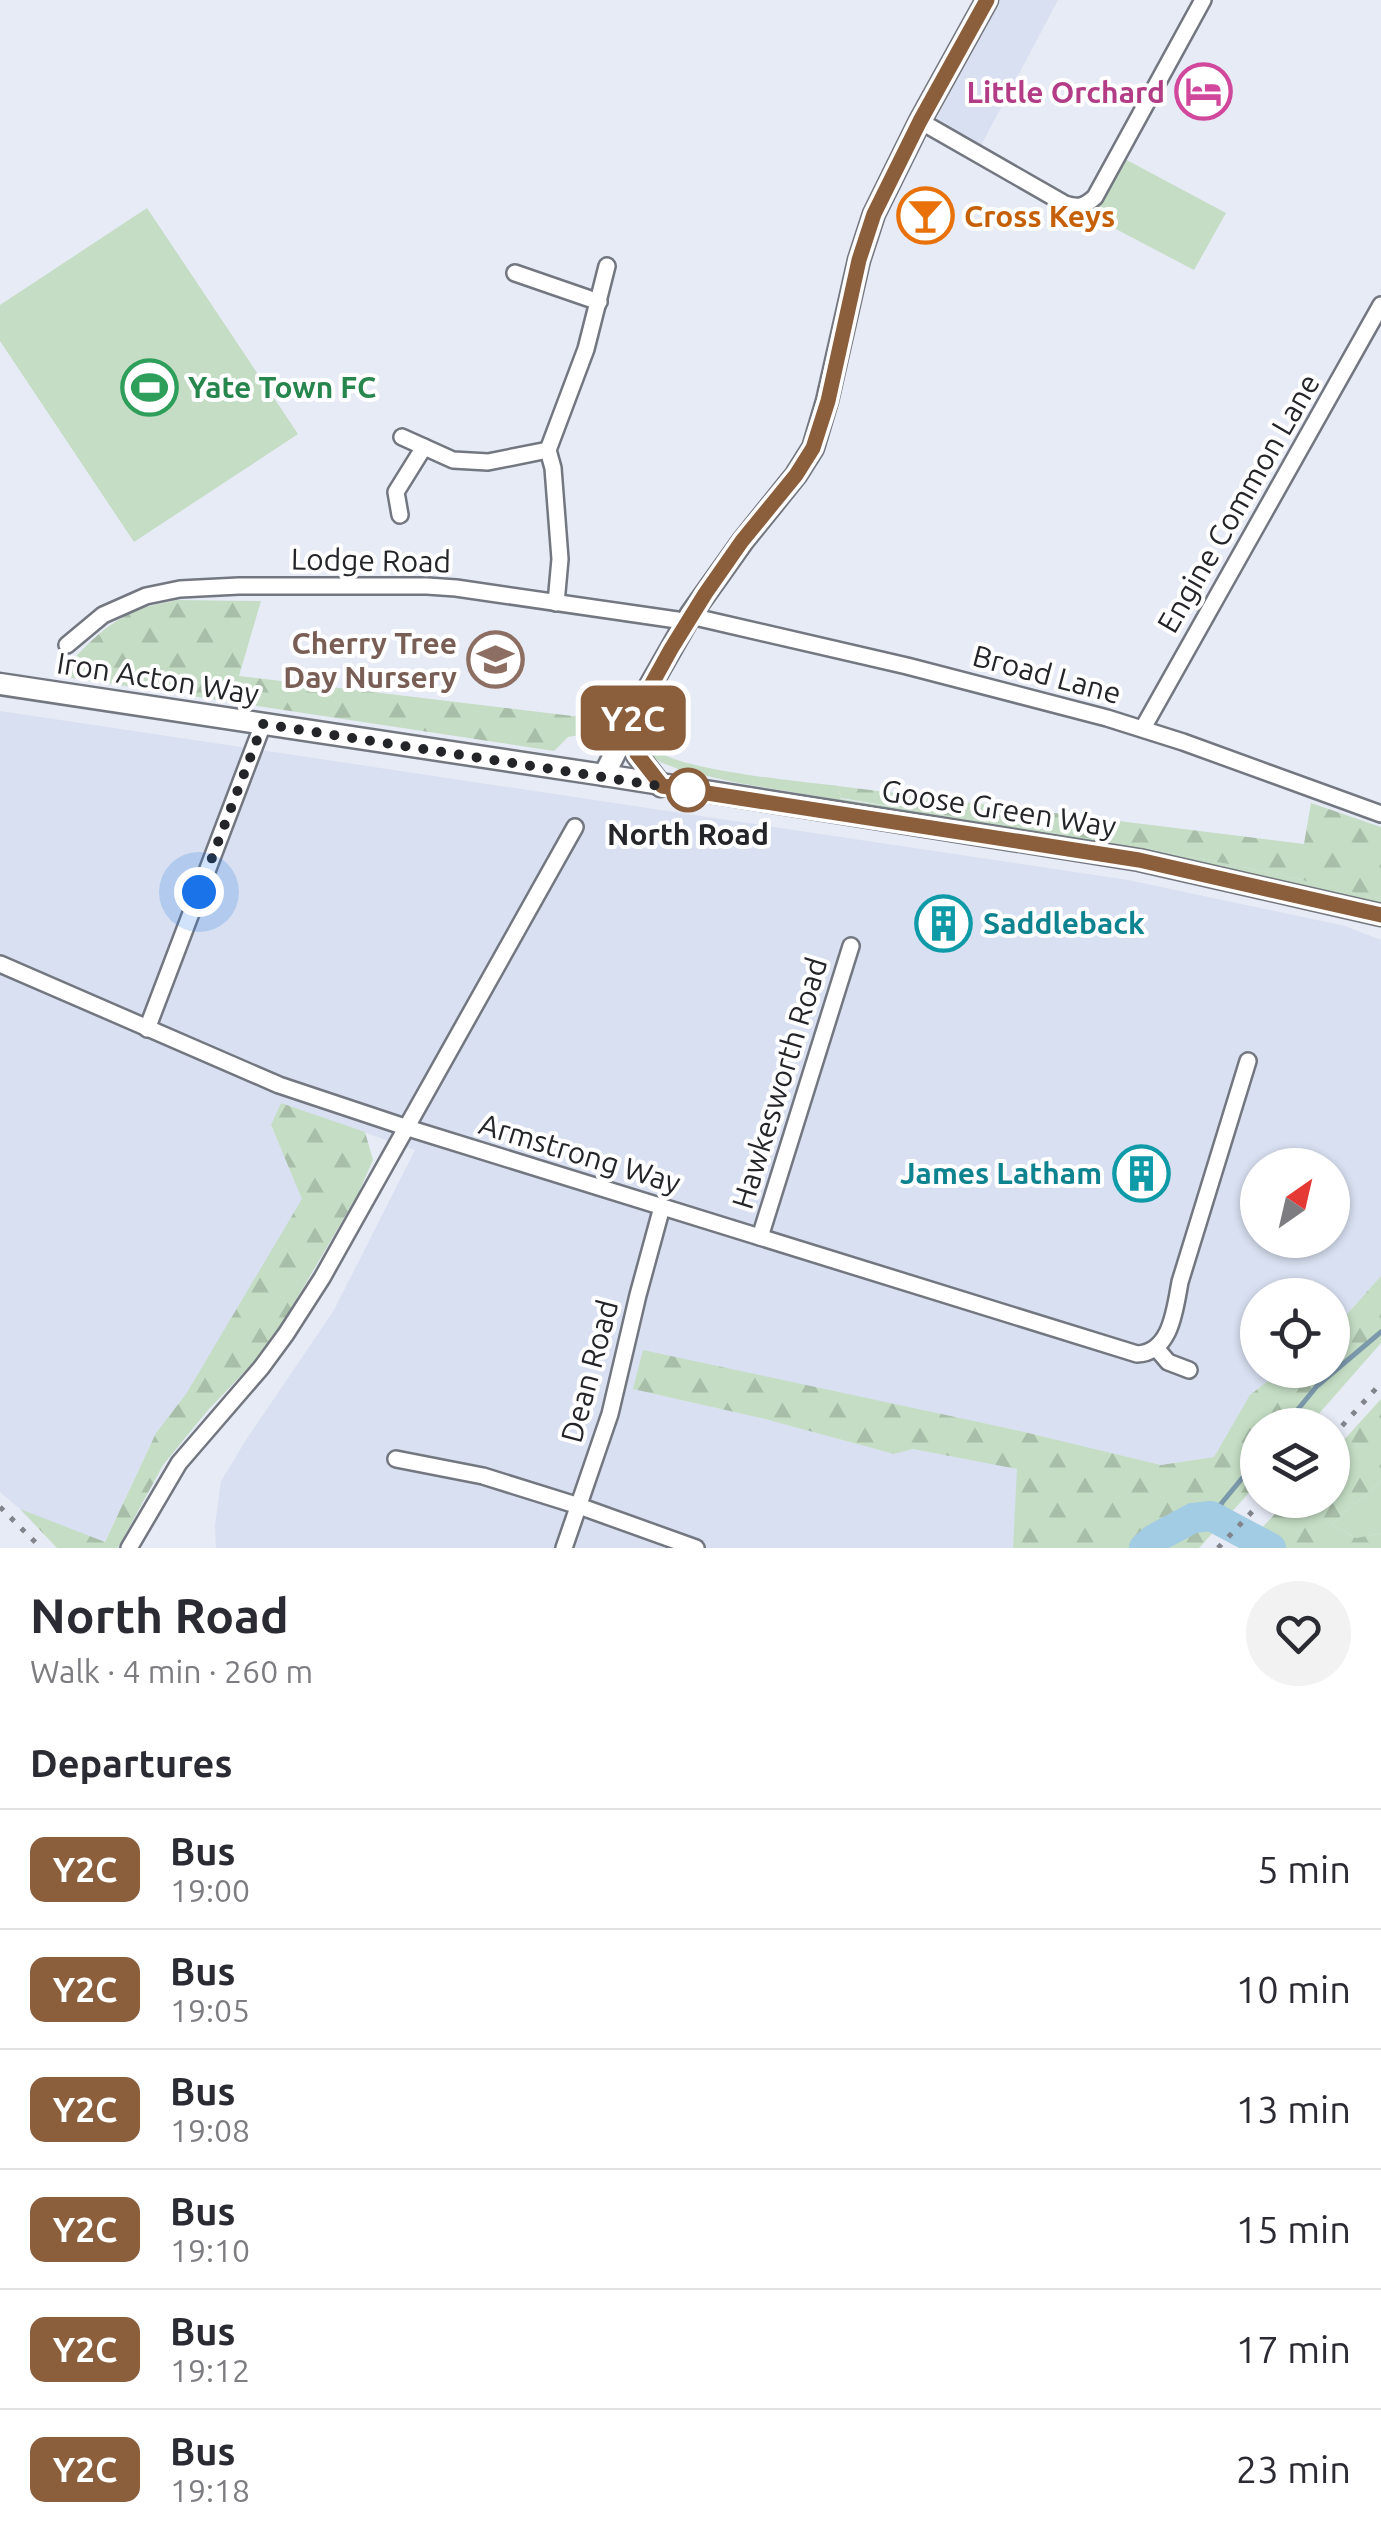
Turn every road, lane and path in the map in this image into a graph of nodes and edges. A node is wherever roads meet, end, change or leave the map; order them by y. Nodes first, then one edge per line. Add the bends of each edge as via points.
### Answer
1 (987, 0) edge
2 (1203, 0) edge
3 (920, 121) junction
4 (607, 266) dead end
5 (515, 273) dead end
6 (599, 302) junction
7 (1381, 305) edge
8 (402, 437) dead end
9 (424, 447) junction
10 (548, 450) junction
11 (400, 515) dead end
12 (556, 603) junction
13 (688, 619) junction
14 (67, 645) dead end
15 (0, 684) edge
16 (263, 724) junction
17 (629, 725) junction
18 (1143, 728) junction
19 (604, 775) junction
20 (662, 786) junction
21 (1381, 814) edge
22 (575, 828) dead end
23 (1381, 915) edge
24 (851, 946) dead end
25 (0, 964) edge
26 (146, 1029) junction
27 (1248, 1061) dead end
28 (408, 1128) junction
29 (662, 1207) junction
30 (760, 1237) junction
31 (1157, 1349) junction
32 (1190, 1370) dead end
33 (396, 1458) dead end
34 (579, 1506) junction
35 (128, 1548) edge
36 (564, 1548) edge
37 (696, 1548) edge

1 - 3 main road
2 - 3 street via 1086,205 1065,204
3 - 13 main road via 865,238 813,448
4 - 6 street
5 - 6 street
6 - 10 street
7 - 18 street, Engine Common Lane
8 - 9 street
9 - 10 street via 454,460 488,462
9 - 11 street via 396,492
10 - 12 street via 560,559
12 - 13 street, Lodge Road
12 - 14 street, Lodge Road via 427,586 180,589 103,615
13 - 17 main road
13 - 18 street, Broad Lane via 908,666
15 - 16 main road, Iron Acton Way
16 - 19 main road, Iron Acton Way
16 - 26 street
17 - 19 main road
17 - 20 main road via 637,754
18 - 21 street, Broad Lane
19 - 20 main road, Goose Green Way
20 - 23 main road, Goose Green Way via 1139,860
22 - 28 street
24 - 30 street, Hawkesworth Road
25 - 26 street, Armstrong Way
26 - 28 street, Armstrong Way via 279,1085
27 - 31 street via 1175,1309
28 - 29 street, Armstrong Way
28 - 35 street via 286,1334 172,1473
29 - 30 street, Armstrong Way
29 - 34 street, Dean Road via 610,1414
30 - 31 street, Armstrong Way via 1137,1354
31 - 32 street, Armstrong Way via 1168,1362
33 - 34 street
34 - 36 street, Dean Road
34 - 37 street

